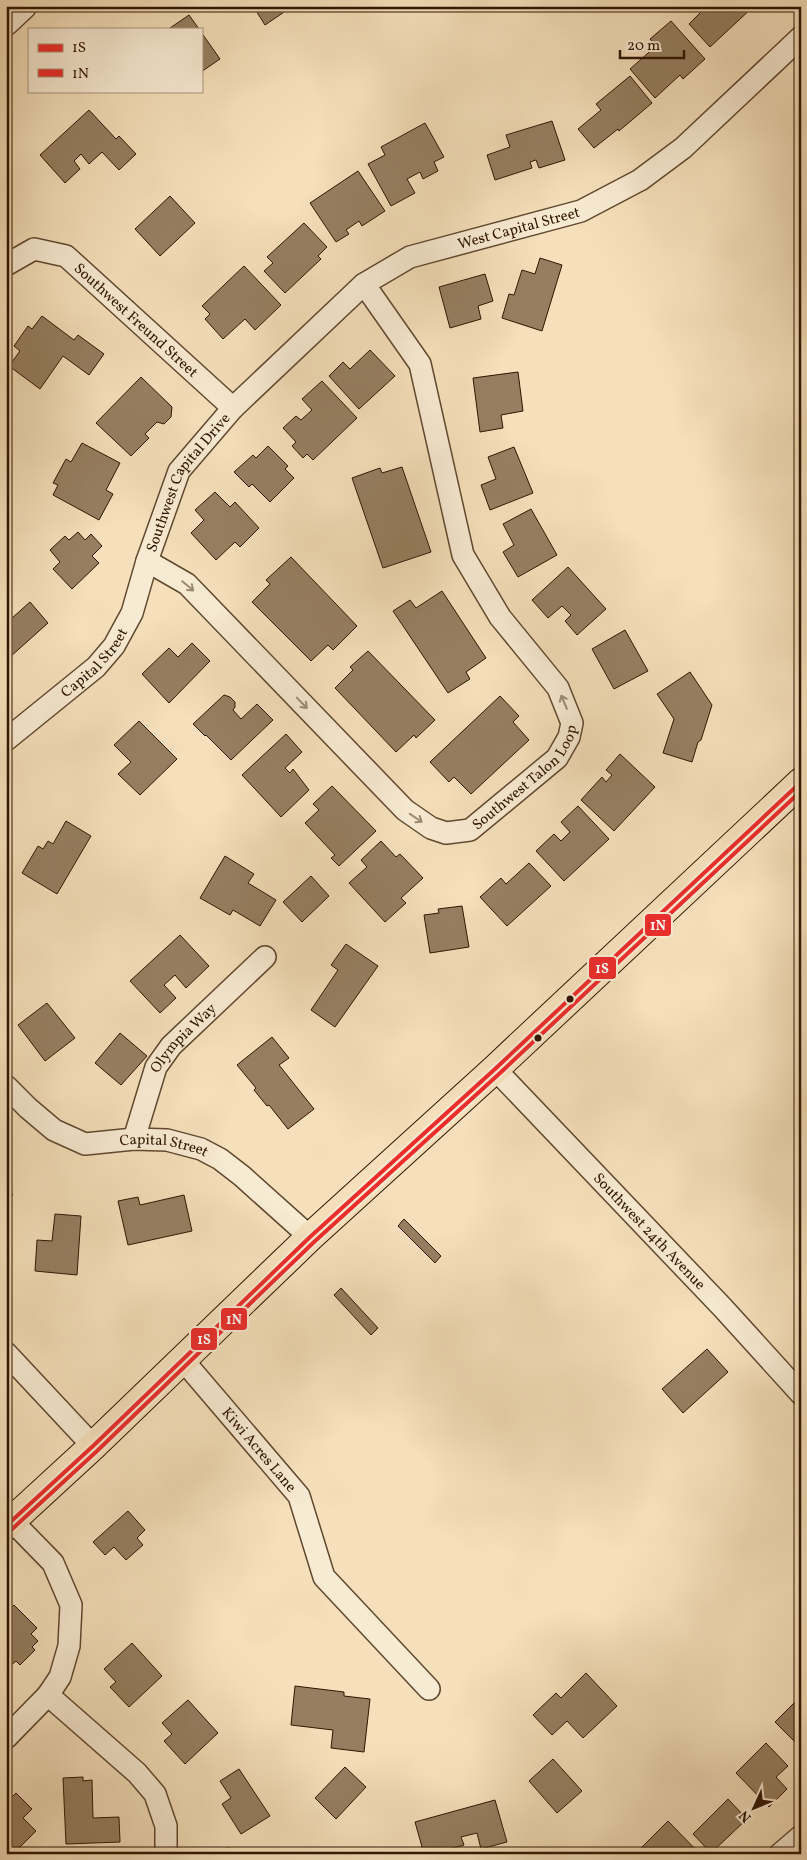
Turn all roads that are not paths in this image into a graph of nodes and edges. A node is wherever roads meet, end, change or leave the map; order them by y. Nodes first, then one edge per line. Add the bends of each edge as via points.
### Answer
1 (23, 6) edge
2 (6, 22) edge
3 (801, 37) edge
4 (6, 265) edge
5 (364, 284) junction
6 (233, 408) junction
7 (147, 561) junction
8 (6, 740) edge
9 (801, 782) edge
10 (265, 957) dead end
11 (495, 1069) junction
12 (6, 1086) edge
13 (134, 1139) junction
14 (310, 1237) junction
15 (6, 1353) edge
16 (182, 1359) junction
17 (801, 1394) edge
18 (93, 1446) junction
19 (9, 1523) edge
20 (429, 1689) dead end
21 (48, 1695) junction
22 (6, 1738) edge
23 (801, 1836) edge
24 (166, 1854) edge
25 (780, 1854) edge

1 - 2 street
3 - 5 street, West Capital Street via 683,148 640,180 581,211 410,257
4 - 6 street, Southwest Freund Street via 34,249 66,256
5 - 6 street, West Capital Street
7 -> 5 street, Southwest Talon Loop via 187,584 405,810 431,828 446,833 470,830 557,758 569,737 572,723 566,706 552,678 500,617 463,555 420,364
6 - 7 street, Southwest Capital Drive via 180,471
7 - 8 street, Capital Street via 132,613 114,646 96,667
9 - 11 main road
10 - 13 street, Olympia Way via 166,1053 156,1067
11 - 14 main road
11 - 17 street, Southwest 24th Avenue via 724,1308
12 - 13 street, Capital Street via 54,1130 85,1144
13 - 14 street, Capital Street via 167,1140 201,1149 220,1159
14 - 16 main road
15 - 18 street
16 - 18 main road
16 - 20 street, Kiwi Acres Lane via 298,1496 324,1577
18 - 19 main road
19 - 21 street via 53,1563 71,1605 69,1646 60,1677
21 - 22 street
21 - 24 street via 137,1773 155,1794 166,1826
23 - 25 street

